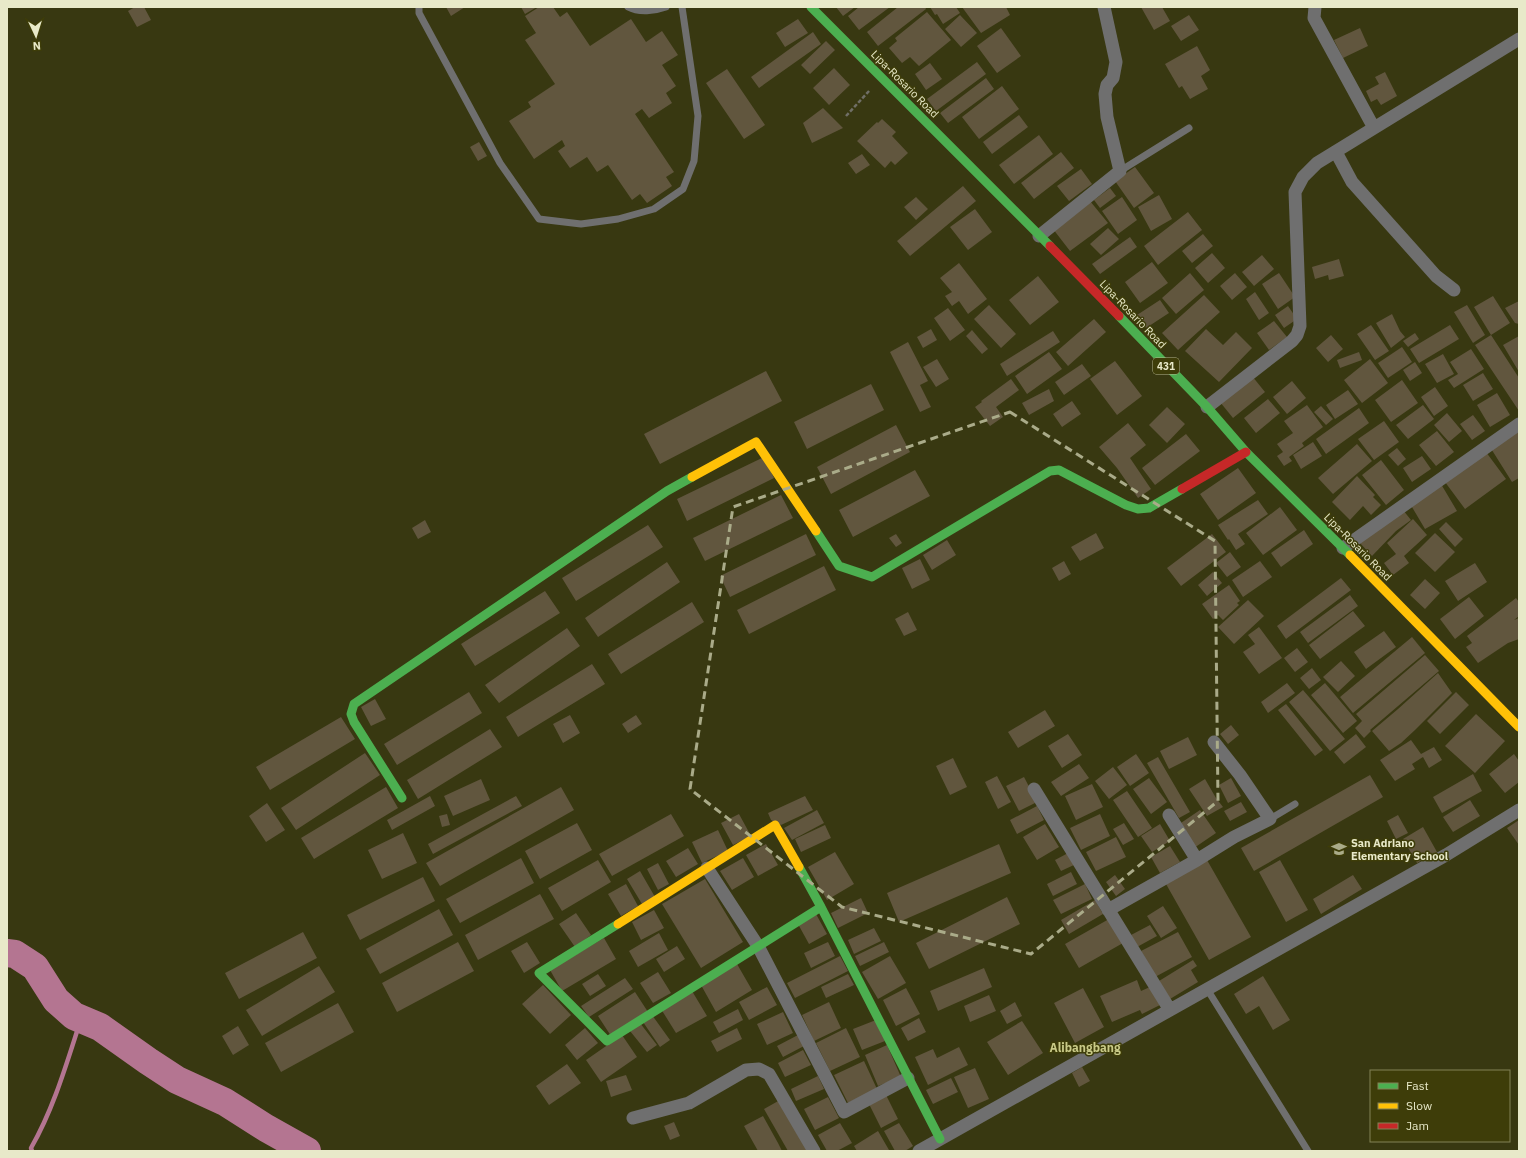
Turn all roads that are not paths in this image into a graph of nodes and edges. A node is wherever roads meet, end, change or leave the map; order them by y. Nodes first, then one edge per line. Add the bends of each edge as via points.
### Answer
1 (419, 7) edge
2 (628, 7) edge
3 (666, 7) edge
4 (682, 7) edge
5 (811, 7) edge
6 (1104, 7) edge
7 (1315, 7) edge
8 (1519, 38) edge
9 (1189, 128) dead end
10 (1374, 128) junction
11 (1336, 152) junction
12 (1120, 171) junction
13 (1039, 236) junction
14 (1454, 290) dead end
15 (1207, 407) junction
16 (1519, 424) edge
17 (1246, 452) junction
18 (1343, 548) junction
19 (1519, 727) edge
20 (1214, 742) dead end
21 (1034, 789) dead end
22 (402, 798) dead end
23 (1295, 804) dead end
24 (1519, 810) edge
25 (1169, 814) dead end
26 (1270, 819) junction
27 (1197, 860) junction
28 (707, 868) junction
29 (821, 907) junction
30 (1108, 910) junction
31 (758, 946) junction
32 (1207, 990) junction
33 (1170, 1010) junction
34 (908, 1078) junction
35 (633, 1118) dead end
36 (940, 1139) junction
37 (814, 1151) edge
38 (919, 1151) edge
39 (1308, 1151) edge

1 - 4 lane via 419,13 500,162 539,219 581,224 618,220 654,209 683,189 694,160 698,116
2 - 3 lane via 634,10 657,10
5 - 13 street, Lipa-Rosario Road / 431
6 - 12 street via 1116,62 1113,78 1107,85 1105,94 1107,117
7 - 10 street via 1314,18
8 - 10 street
9 - 12 lane
10 - 11 street
11 - 14 street via 1352,182 1436,276
11 - 15 street via 1303,177 1295,192 1300,326 1298,334 1292,342
12 - 13 street
13 - 15 street, Lipa-Rosario Road / 431
15 - 17 street, Lipa-Rosario Road / 431
16 - 18 street
17 - 18 street, Lipa-Rosario Road / 431
17 - 22 street via 1149,508 1138,509 1126,505 1059,470 1050,471 872,576 839,566 756,442 667,491 354,704 351,714 354,722
18 - 19 street, Lipa-Rosario Road / 431
20 - 26 street
21 - 30 street
23 - 26 lane
24 - 32 street via 1446,855
25 - 27 street
26 - 27 street
27 - 30 street
28 - 29 street via 775,825
28 - 31 street
28 - 31 street via 539,973 608,1041
29 - 31 street
29 - 34 street
30 - 33 street
31 - 34 street via 844,1112
32 - 33 street
32 - 39 lane
33 - 36 street
34 - 36 street
35 - 37 street via 689,1103 746,1070 759,1069 769,1074
36 - 38 street

